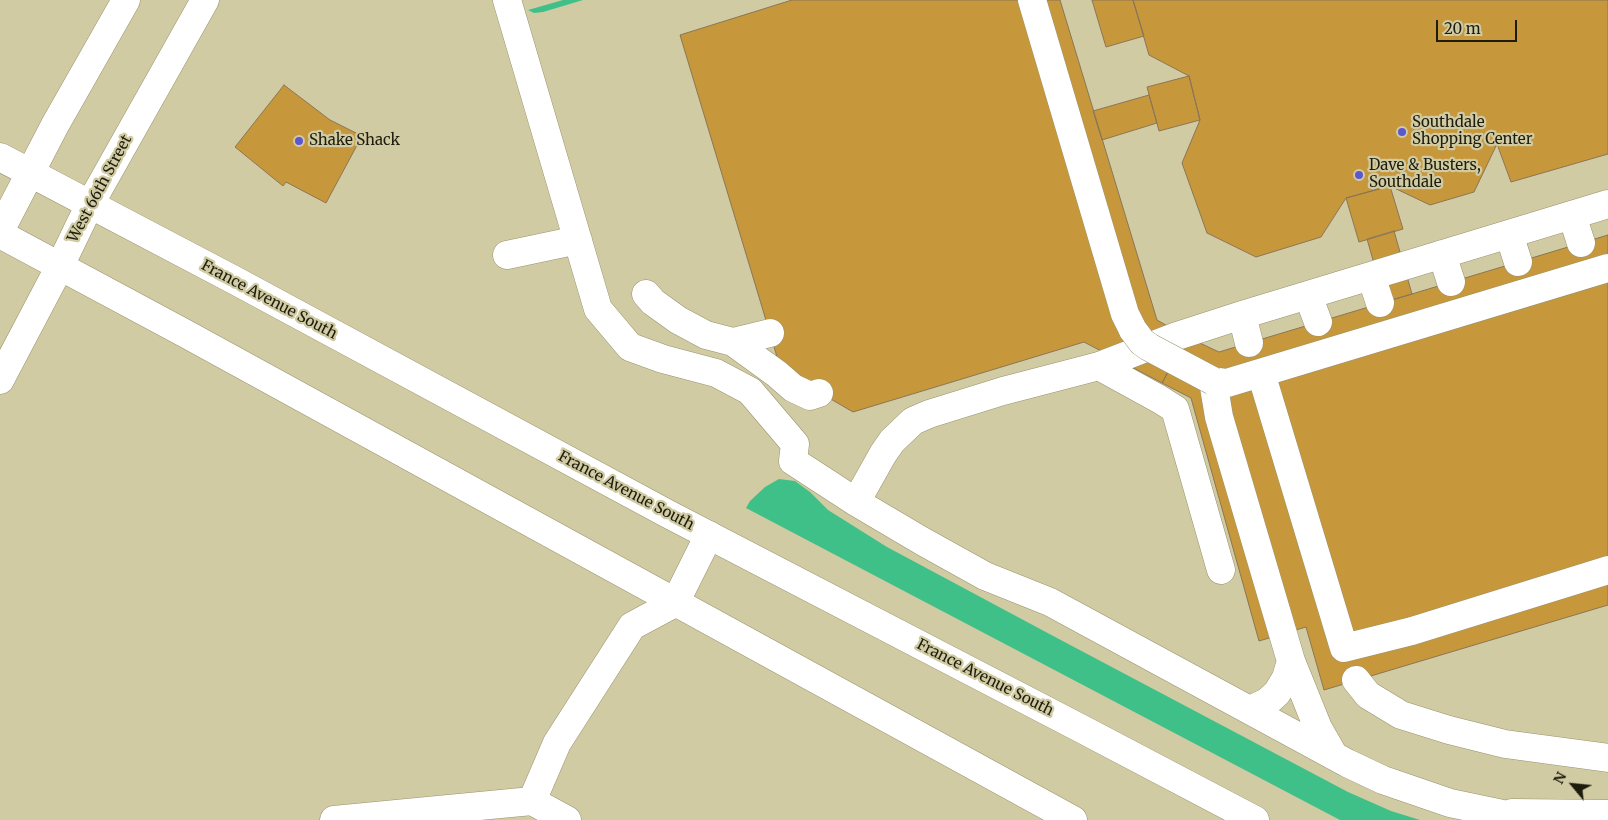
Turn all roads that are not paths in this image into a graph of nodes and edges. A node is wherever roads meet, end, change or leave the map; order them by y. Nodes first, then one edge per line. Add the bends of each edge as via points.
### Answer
1 (126, 0) edge
2 (205, 0) edge
3 (507, 0) edge
4 (1032, 0) edge
5 (0, 157) edge
6 (30, 174) junction
7 (1608, 204) edge
8 (89, 206) junction
9 (1572, 216) junction
10 (0, 233) edge
11 (1509, 234) junction
12 (578, 240) junction
13 (1581, 243) dead end
14 (1442, 254) junction
15 (507, 255) dead end
16 (1518, 262) dead end
17 (60, 266) junction
18 (1608, 268) edge
19 (1371, 276) junction
20 (1451, 282) dead end
21 (646, 294) dead end
22 (1308, 295) junction
23 (1380, 303) dead end
24 (1242, 315) junction
25 (1318, 322) dead end
26 (770, 332) dead end
27 (733, 342) junction
28 (1249, 343) dead end
29 (1099, 366) junction
30 (1261, 373) junction
31 (0, 380) edge
32 (1213, 381) junction
33 (819, 392) dead end
34 (856, 502) junction
35 (709, 535) junction
36 (1221, 570) dead end
37 (1608, 570) edge
38 (675, 603) junction
39 (1291, 661) junction
40 (1356, 680) dead end
41 (1250, 710) junction
42 (1334, 756) junction
43 (1608, 758) edge
44 (532, 802) junction
45 (1498, 813) junction
46 (1608, 814) edge
47 (334, 820) edge
48 (567, 820) edge
49 (1073, 820) edge
50 (1255, 820) edge
51 (1532, 820) edge

1 - 6 main road
2 - 8 main road, West 66th Street
3 - 12 main road
4 - 32 main road, bridge via 1125,314 1142,342
5 - 6 main road, France Avenue South
6 - 8 main road, France Avenue South
6 - 10 main road
7 - 9 main road
8 - 17 main road, West 66th Street
8 - 35 main road, France Avenue South via 236,281
9 - 11 main road
9 - 13 main road
10 - 17 main road
11 - 14 main road
11 - 16 main road
12 - 15 main road
12 - 34 main road via 598,309 630,347 716,373 750,391 795,444 794,461
14 - 19 main road
14 - 20 main road
17 - 31 main road, West 66th Street
17 - 38 main road
18 - 30 main road
19 - 22 main road
19 - 23 main road
21 - 27 main road via 678,320 706,336
22 - 24 main road
22 - 25 main road
24 - 28 main road
24 - 29 main road
26 - 27 main road
27 - 33 main road via 793,388 810,396
29 - 34 main road via 1003,391 913,421 883,454
29 - 36 main road via 1174,409
30 - 32 main road via 1227,383
30 - 37 main road via 1344,648 1422,628
32 - 39 main road via 1219,417
34 - 41 main road via 985,576 1050,602
35 - 38 main road
35 - 50 main road, France Avenue South
38 - 44 main road via 632,626 557,743
38 - 49 main road
39 - 41 main road via 1277,693
39 - 42 main road via 1318,728
40 - 43 main road via 1368,695 1401,714 1449,730 1505,744
41 - 42 main road
42 - 45 main road via 1383,780 1450,803
44 - 47 main road
44 - 48 main road
45 - 46 main road
45 - 51 main road

